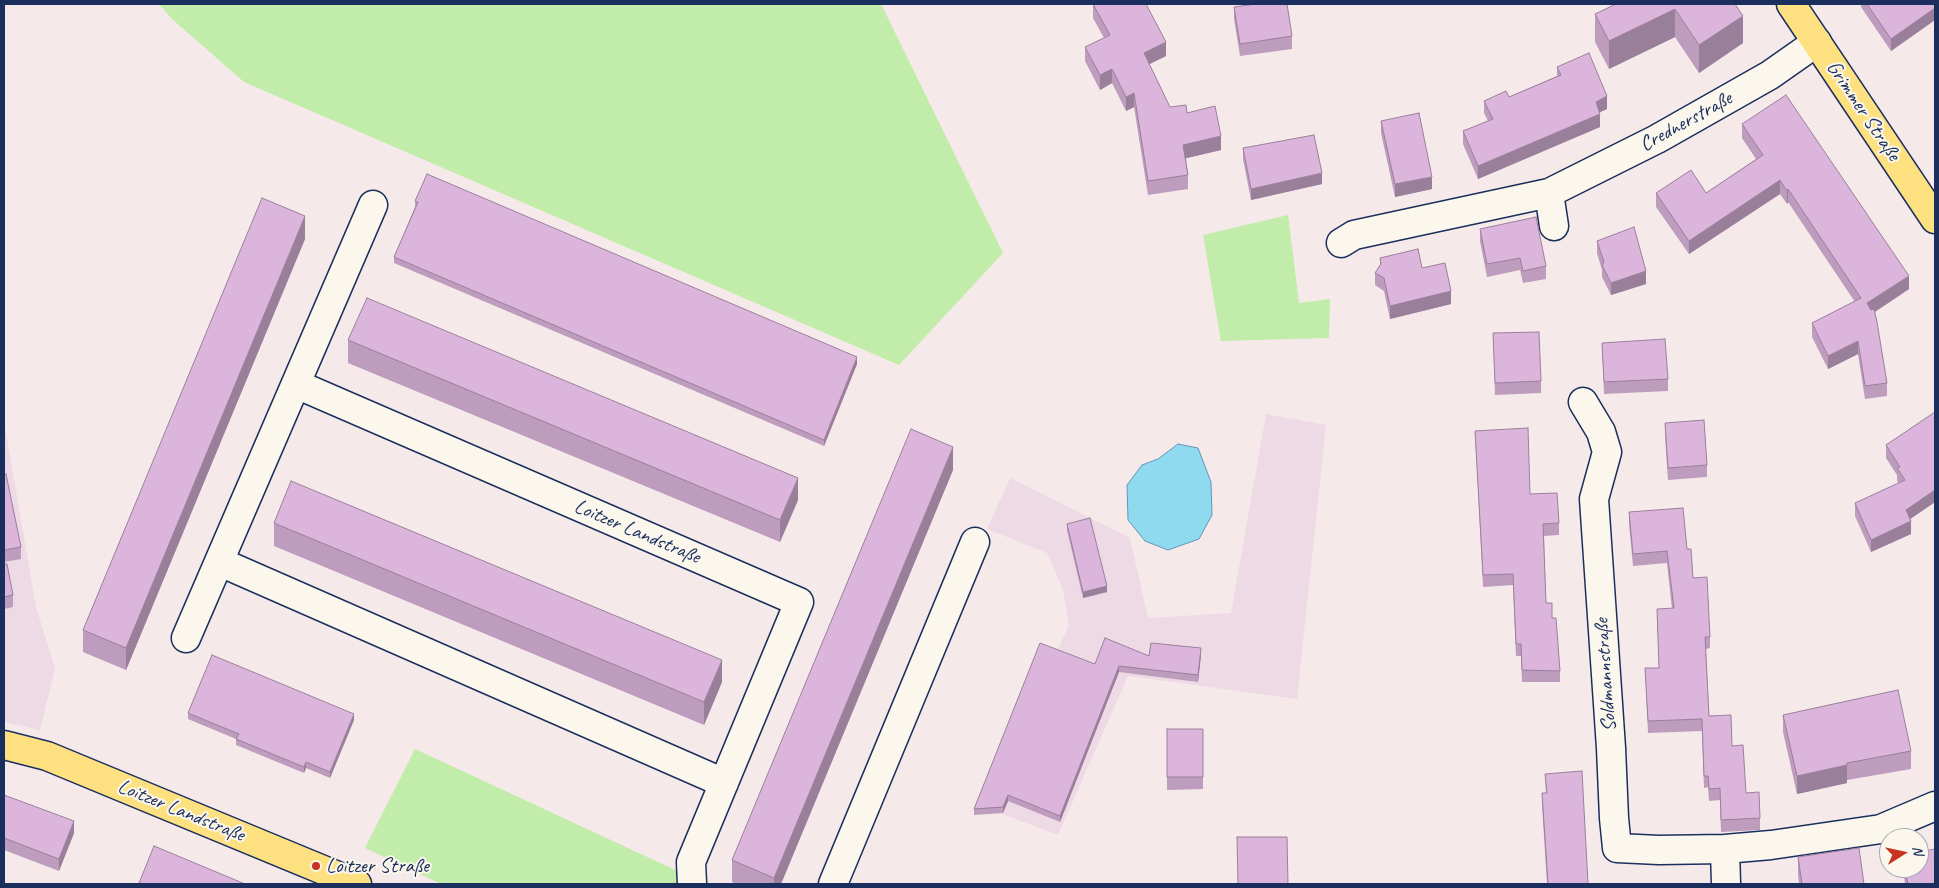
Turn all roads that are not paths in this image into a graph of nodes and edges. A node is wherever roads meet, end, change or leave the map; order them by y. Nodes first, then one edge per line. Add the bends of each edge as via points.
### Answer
1 (1791, 4) edge
2 (1817, 42) junction
3 (1550, 193) junction
4 (373, 205) dead end
5 (1935, 219) edge
6 (1554, 226) dead end
7 (1341, 243) dead end
8 (296, 384) junction
9 (1583, 402) dead end
10 (975, 542) dead end
11 (220, 562) junction
12 (186, 638) dead end
13 (4, 745) edge
14 (724, 783) junction
15 (1935, 806) edge
16 (1724, 849) junction
17 (357, 884) edge
18 (692, 884) edge
19 (833, 884) edge
20 (1726, 884) edge

1 - 2 main road, Grimmer Straße
2 - 3 street, Crednerstraße via 1770,75 1657,139
2 - 5 main road, Grimmer Straße
3 - 6 street
3 - 7 street, Crednerstraße via 1354,235
4 - 8 street
8 - 11 street
8 - 14 street, Loitzer Landstraße via 799,602
9 - 16 street, Soldmannstraße via 1601,432 1607,452 1594,500 1618,848
10 - 19 street
11 - 12 street
11 - 14 street
13 - 17 main road, Loitzer Landstraße via 47,756
14 - 18 street, Loitzer Landstraße via 691,862
15 - 16 street, Soldmannstraße via 1881,829
16 - 20 street

